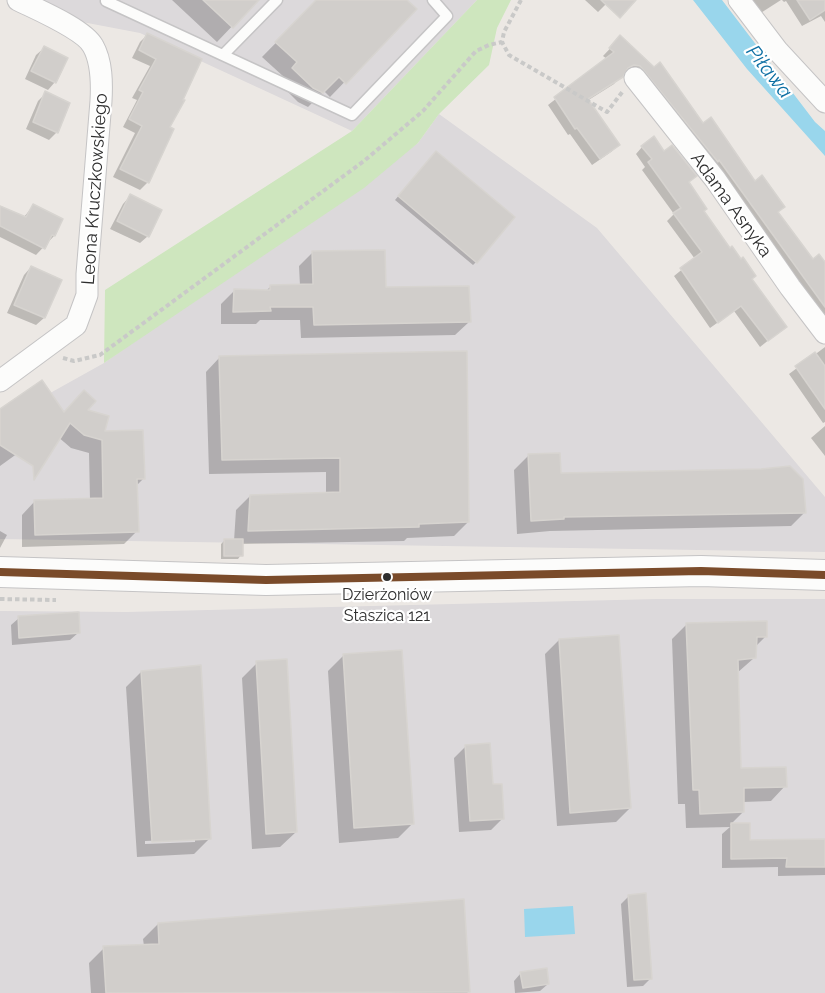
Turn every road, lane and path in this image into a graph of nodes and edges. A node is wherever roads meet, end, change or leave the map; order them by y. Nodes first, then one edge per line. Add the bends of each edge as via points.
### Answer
1 (18, 0) edge
2 (106, 0) edge
3 (277, 0) edge
4 (433, 0) edge
5 (521, 0) edge
6 (739, 0) edge
7 (502, 42) junction
8 (224, 54) junction
9 (635, 78) joint
10 (825, 102) edge
11 (825, 333) edge
12 (40, 352) junction
13 (0, 381) edge
14 (0, 572) edge
15 (825, 575) edge

1 - 12 street, Leona Kruczkowskiego via 73,28 93,45 102,81 87,295 76,325
2 - 8 lane
3 - 8 lane
4 - 8 lane via 447,16 352,115
5 - 7 path
6 - 10 street via 777,50
7 - 9 path via 508,55 607,112
7 - 12 path via 476,51 423,111 364,160 100,355 74,361
9 - 11 street, Adama Asnyka via 715,179
12 - 13 street, Leona Kruczkowskiego
14 - 15 main road via 266,580 701,571

